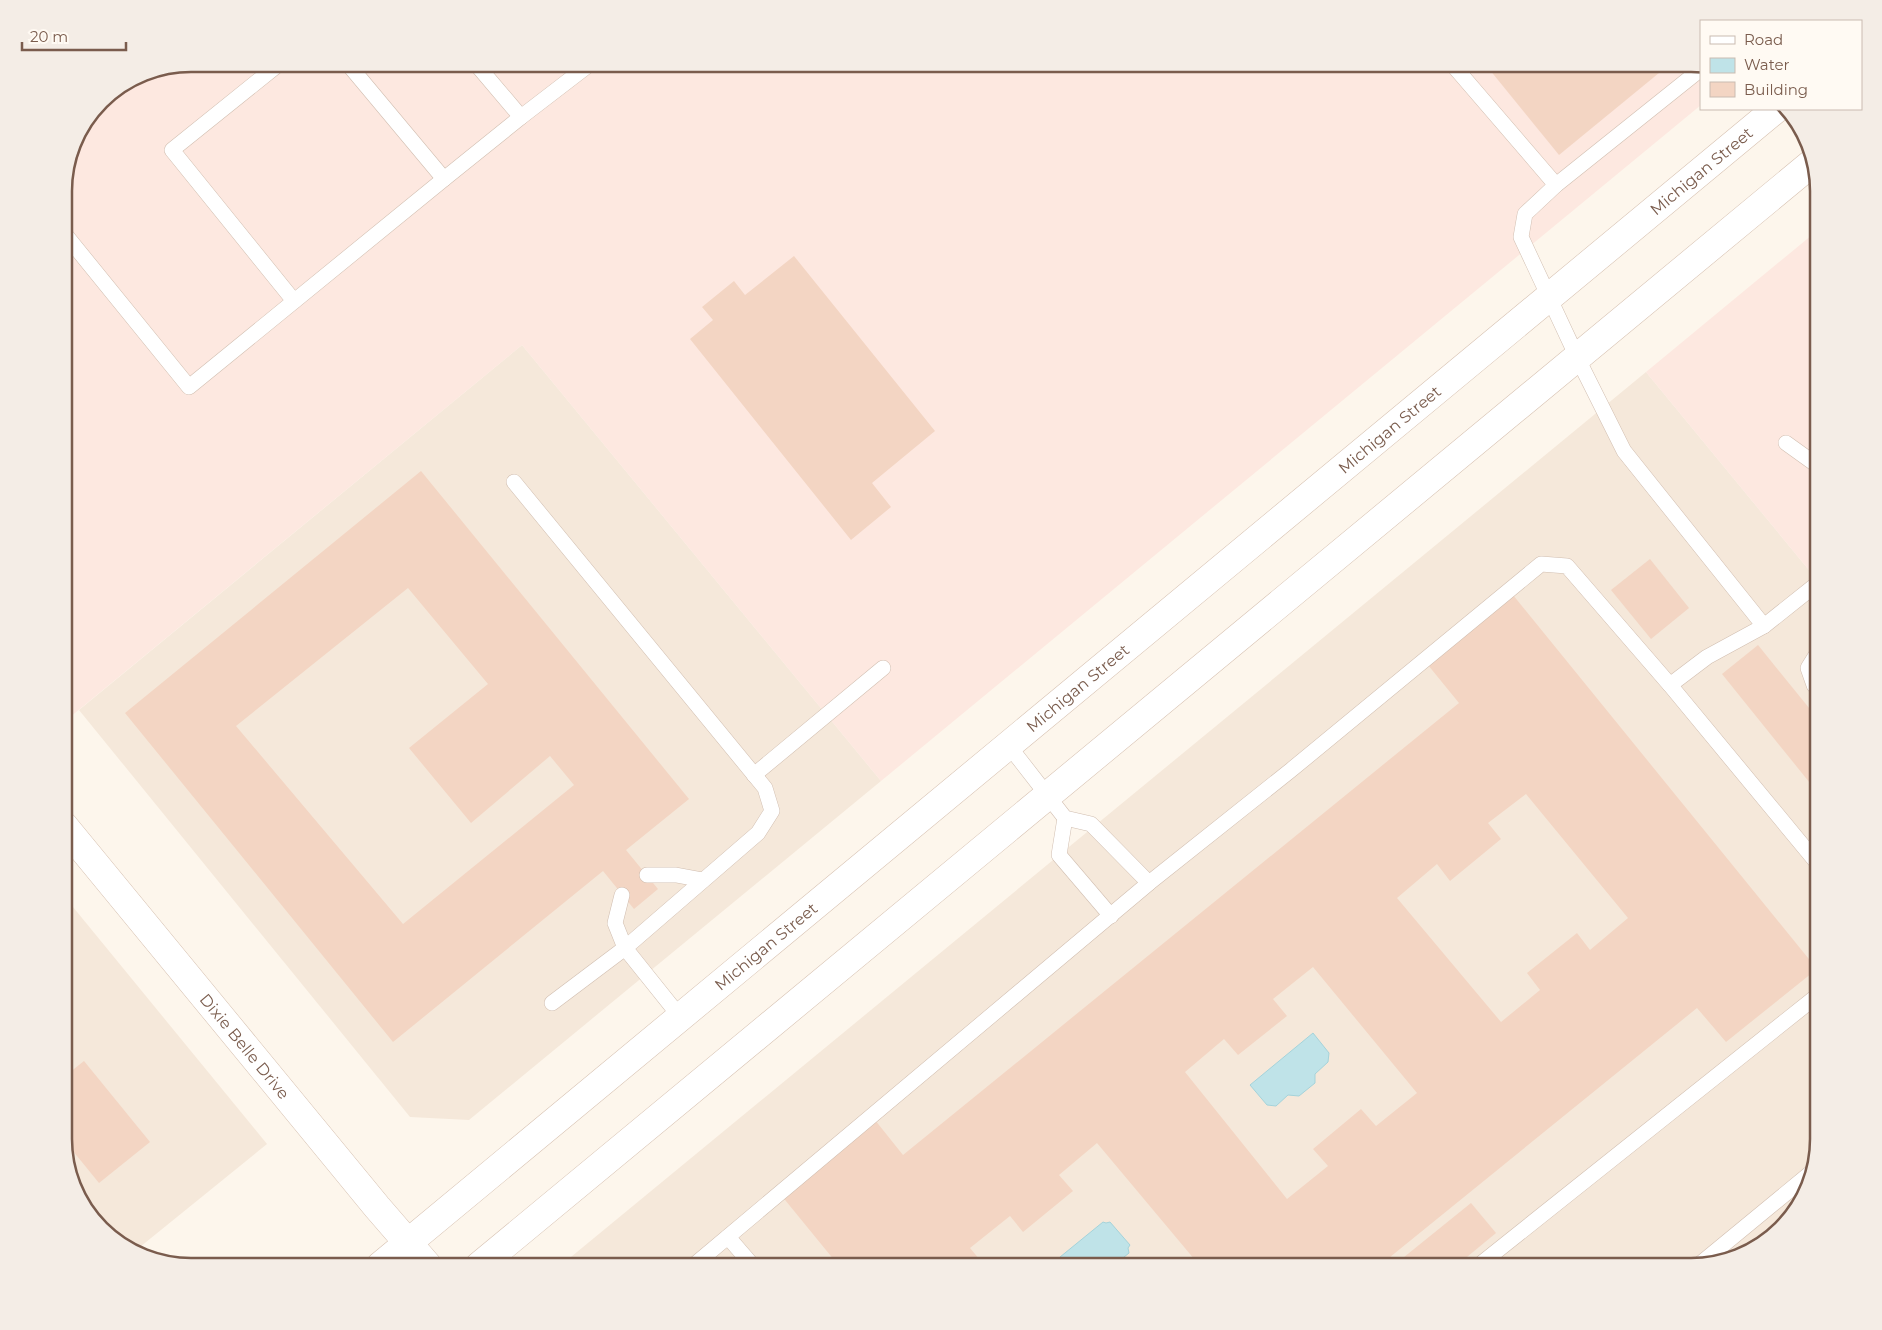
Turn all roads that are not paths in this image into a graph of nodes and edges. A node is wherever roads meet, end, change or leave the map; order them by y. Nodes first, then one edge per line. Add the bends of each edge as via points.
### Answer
1 (1459, 72) edge
2 (268, 73) edge
3 (355, 73) edge
4 (483, 73) edge
5 (576, 73) edge
6 (1696, 73) edge
7 (1775, 110) edge
8 (521, 117) junction
9 (1807, 167) edge
10 (444, 179) junction
11 (1556, 185) junction
12 (73, 244) edge
13 (1548, 297) junction
14 (294, 301) junction
15 (1577, 357) junction
16 (1786, 443) dead end
17 (1810, 460) edge
18 (514, 482) dead end
19 (1810, 589) edge
20 (1764, 626) junction
21 (883, 668) dead end
22 (1670, 685) junction
23 (1009, 746) junction
24 (754, 775) junction
25 (1048, 796) junction
26 (1065, 818) junction
27 (73, 837) edge
28 (1810, 854) edge
29 (647, 876) dead end
30 (703, 880) junction
31 (1149, 883) junction
32 (622, 895) dead end
33 (1111, 916) junction
34 (624, 948) junction
35 (1810, 1001) edge
36 (552, 1004) dead end
37 (681, 1018) junction
38 (1802, 1180) edge
39 (728, 1237) junction
40 (408, 1244) junction
41 (1710, 1255) edge
42 (390, 1258) edge
43 (421, 1258) edge
44 (489, 1258) edge
45 (703, 1258) edge
46 (746, 1258) edge
47 (1488, 1258) edge

1 - 11 lane
2 - 14 lane via 172,150
3 - 10 lane
4 - 8 lane
5 - 8 lane
6 - 11 lane
7 - 13 street, Michigan Street
8 - 10 lane
9 - 15 street
10 - 14 lane
11 - 13 lane via 1525,214 1521,237
12 - 14 lane via 189,387
13 - 15 lane
13 - 23 street, Michigan Street
15 - 20 lane via 1624,450
15 - 25 street
16 - 17 lane
18 - 24 lane
19 - 20 lane
20 - 22 lane via 1707,657
21 - 24 lane
22 - 28 lane
22 - 31 lane via 1567,566 1541,564
23 - 25 lane
23 - 37 street, Michigan Street
24 - 30 lane via 766,788 772,811 758,833
25 - 26 lane
25 - 44 street
26 - 31 lane via 1091,824
26 - 33 lane via 1059,855
27 - 40 street, Dixie Belle Drive
29 - 30 lane via 676,875
30 - 34 lane
31 - 33 lane
32 - 34 lane via 615,923
33 - 39 lane
34 - 36 lane
34 - 37 lane
35 - 47 lane
37 - 40 street, Michigan Street
38 - 41 lane
39 - 45 lane
39 - 46 lane
40 - 42 street, Michigan Street
40 - 43 street, Dixie Belle Drive

